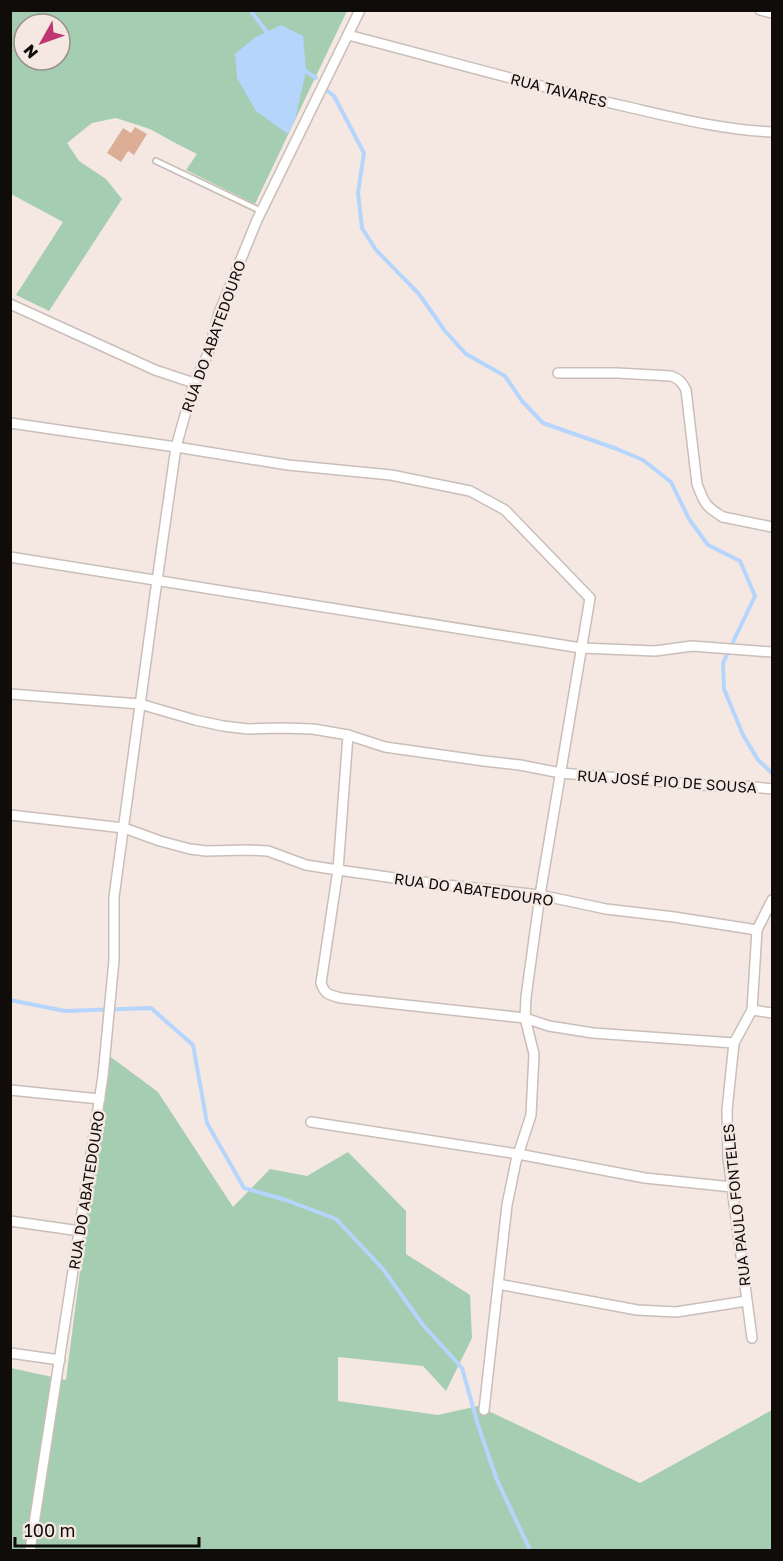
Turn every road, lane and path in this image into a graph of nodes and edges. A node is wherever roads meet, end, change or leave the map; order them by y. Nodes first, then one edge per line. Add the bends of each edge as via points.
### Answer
1 (360, 10) edge
2 (760, 10) edge
3 (772, 13) edge
4 (348, 35) junction
5 (772, 132) edge
6 (156, 161) dead end
7 (261, 211) junction
8 (10, 304) edge
9 (558, 373) dead end
10 (194, 382) junction
11 (10, 423) edge
12 (176, 447) junction
13 (772, 527) edge
14 (10, 556) edge
15 (157, 581) junction
16 (581, 648) junction
17 (772, 652) edge
18 (10, 694) edge
19 (140, 704) junction
20 (348, 735) junction
21 (561, 773) junction
22 (772, 789) edge
23 (10, 815) edge
24 (124, 828) junction
25 (338, 870) junction
26 (540, 895) junction
27 (772, 900) edge
28 (757, 930) junction
29 (752, 1010) junction
30 (772, 1013) edge
31 (525, 1018) junction
32 (734, 1042) junction
33 (10, 1090) edge
34 (100, 1099) junction
35 (311, 1122) dead end
36 (518, 1154) junction
37 (732, 1187) junction
38 (10, 1221) edge
39 (80, 1231) junction
40 (498, 1284) junction
41 (747, 1301) junction
42 (752, 1338) dead end
43 (10, 1353) edge
44 (60, 1360) junction
45 (484, 1410) dead end
46 (30, 1551) edge

1 - 4 street, RUA DO ABATEDOURO
2 - 3 street
4 - 5 street, RUA TAVARES via 599,101 692,121
4 - 7 street, RUA DO ABATEDOURO
6 - 7 lane
7 - 10 street, RUA DO ABATEDOURO
8 - 10 street via 154,370
9 - 13 street via 678,379 686,390 697,484 708,508 723,517
10 - 12 street, RUA DO ABATEDOURO
11 - 12 street
12 - 15 street, RUA DO ABATEDOURO
12 - 16 street via 288,465 391,475 470,491 505,510 590,598
14 - 15 street
15 - 16 street
15 - 19 street, RUA DO ABATEDOURO
16 - 17 street via 655,651 693,645
16 - 21 street
18 - 19 street, RUA JOSÉ PIO DE SOUSA
19 - 20 street, RUA JOSÉ PIO DE SOUSA via 223,726 313,729
19 - 24 street, RUA DO ABATEDOURO
20 - 21 street, RUA JOSÉ PIO DE SOUSA via 385,747
20 - 25 street
21 - 22 street, RUA JOSÉ PIO DE SOUSA
21 - 26 street
23 - 24 street, RUA DO ABATEDOURO
24 - 25 street, RUA DO ABATEDOURO via 190,849 268,851 306,865
24 - 34 street, RUA DO ABATEDOURO via 114,897 114,960
25 - 26 street, RUA DO ABATEDOURO
25 - 31 street via 321,983 330,995
26 - 28 street, RUA DO ABATEDOURO via 606,909
26 - 31 street
27 - 28 street, RUA PAULO FONTELES
28 - 29 street, RUA PAULO FONTELES
29 - 30 street
29 - 32 street, RUA PAULO FONTELES
31 - 32 street via 593,1033
31 - 36 street via 534,1054 531,1115
32 - 37 street, RUA PAULO FONTELES via 727,1110
33 - 34 street
34 - 39 street, RUA DO ABATEDOURO
35 - 36 street
36 - 37 street via 645,1178
36 - 40 street
37 - 41 street, RUA PAULO FONTELES
38 - 39 street
39 - 44 street, RUA DO ABATEDOURO
40 - 41 street via 637,1310 676,1312
40 - 45 street
41 - 42 street, RUA PAULO FONTELES
43 - 44 street
44 - 46 street, RUA DO ABATEDOURO

